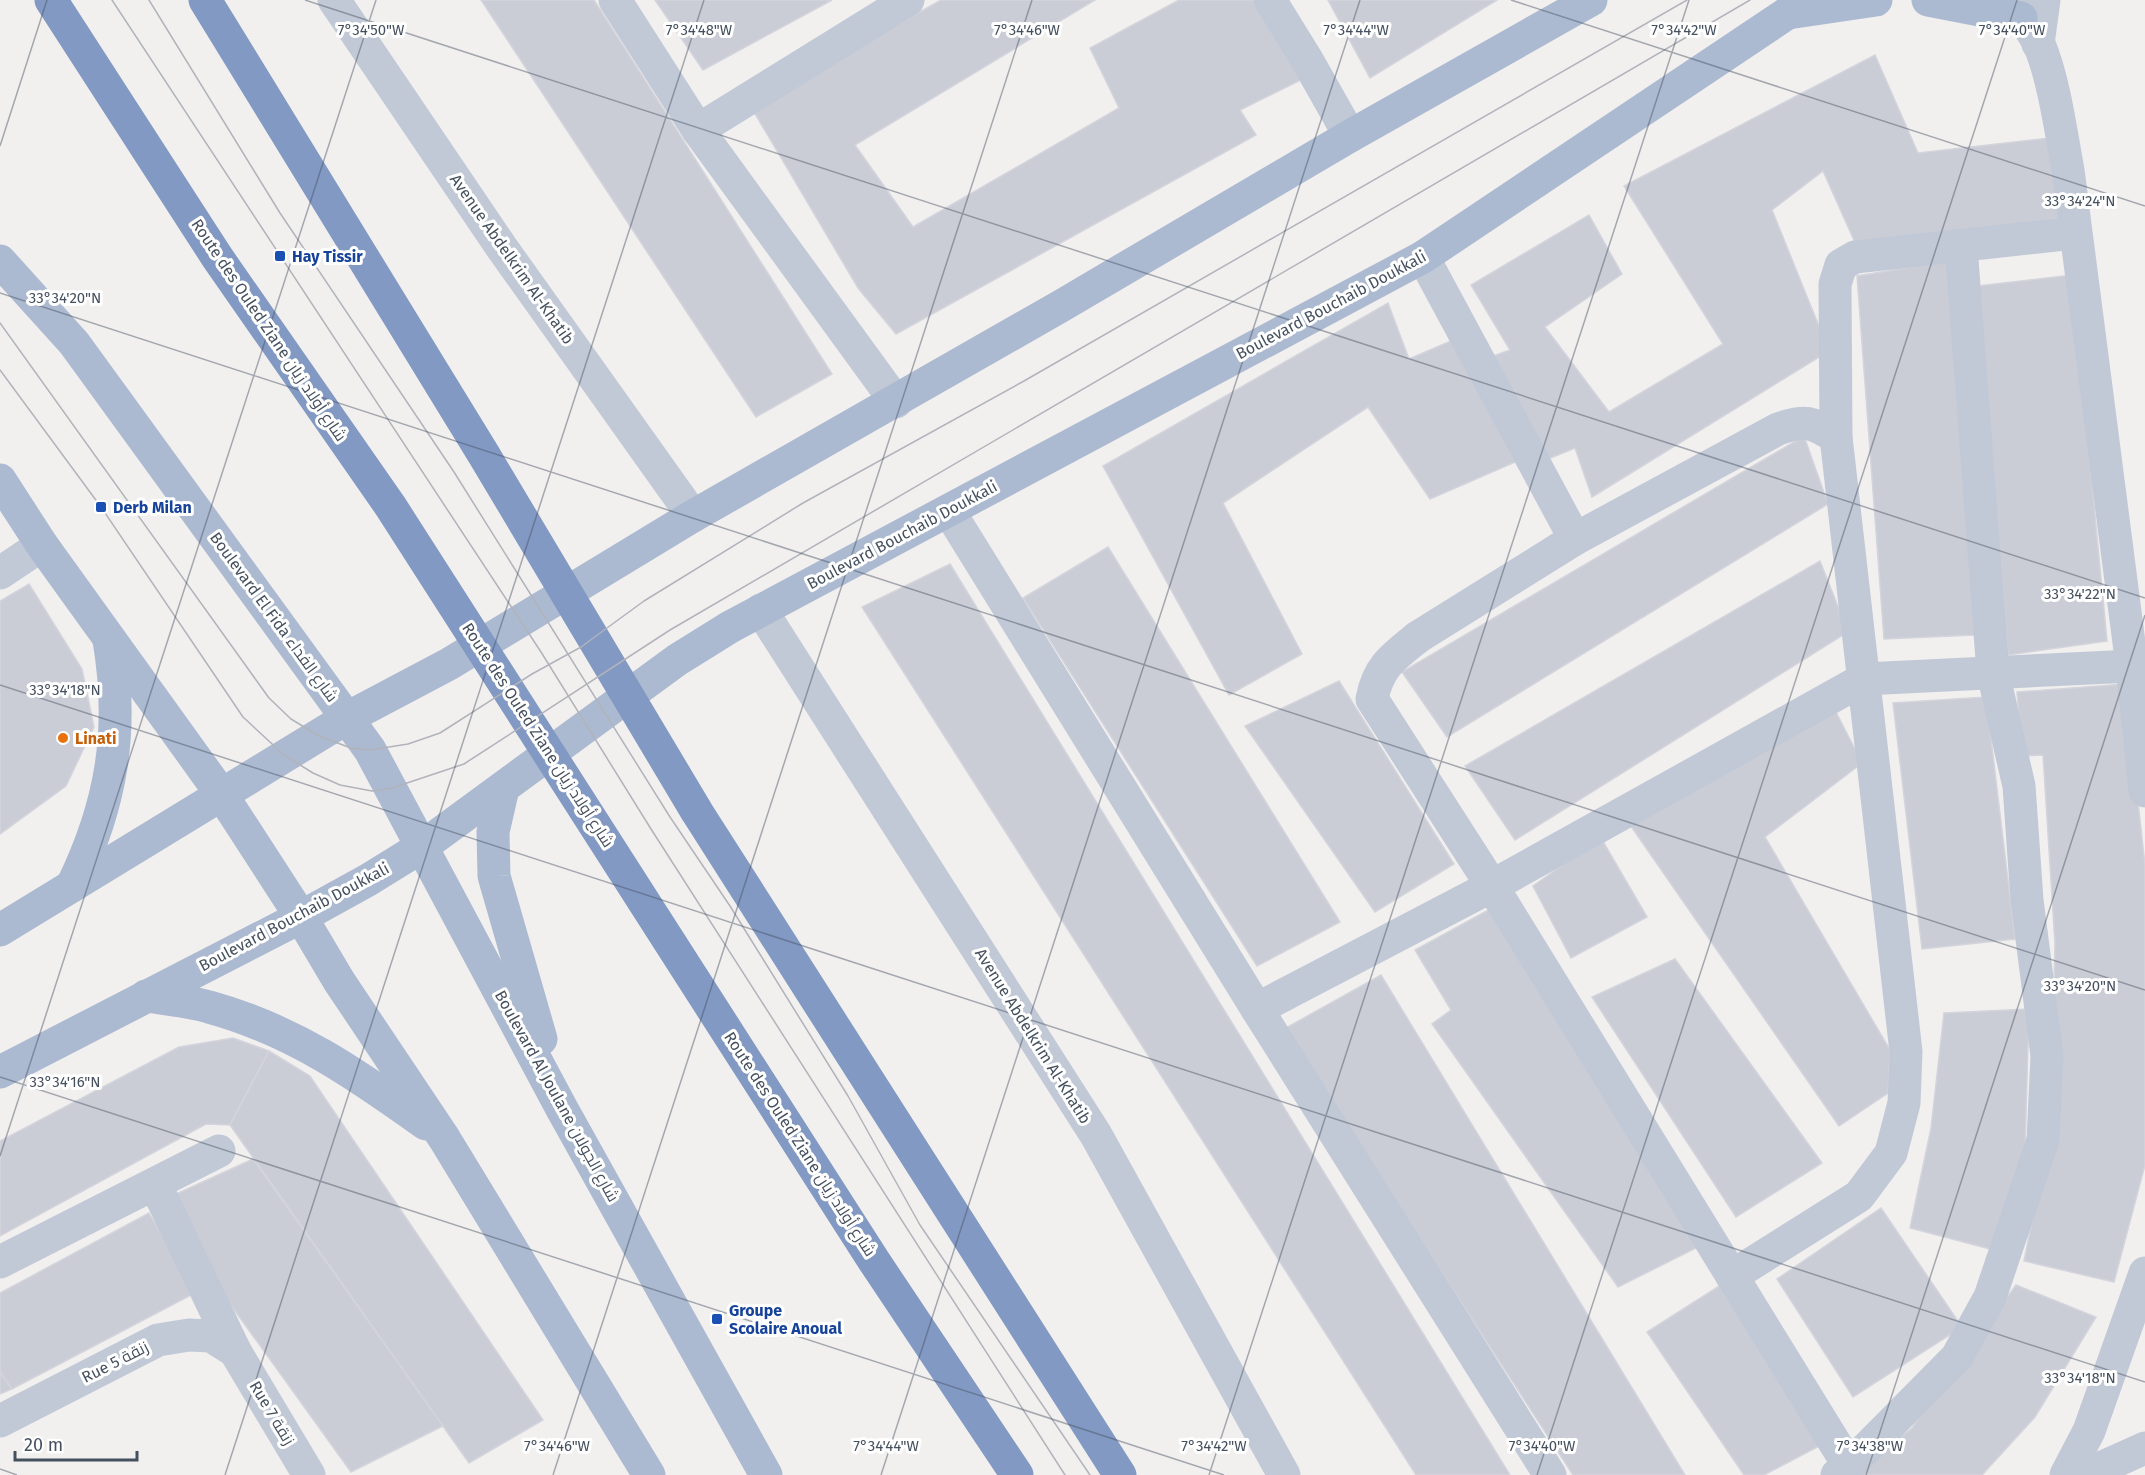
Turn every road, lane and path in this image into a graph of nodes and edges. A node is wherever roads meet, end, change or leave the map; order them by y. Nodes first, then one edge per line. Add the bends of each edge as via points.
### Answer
1 (51, 0) edge
2 (205, 0) edge
3 (334, 0) edge
4 (615, 0) edge
5 (908, 0) edge
6 (1270, 0) edge
7 (1591, 0) edge
8 (1876, 0) edge
9 (1928, 0) edge
10 (1798, 7) edge
11 (2029, 16) edge
12 (698, 130) junction
13 (1350, 136) junction
14 (2074, 233) junction
15 (1961, 246) junction
16 (1423, 257) junction
17 (0, 261) edge
18 (896, 402) junction
19 (1836, 437) junction
20 (0, 480) edge
21 (949, 511) junction
22 (693, 516) junction
23 (1575, 539) junction
24 (42, 545) junction
25 (0, 573) edge
26 (761, 610) junction
27 (109, 636) junction
28 (2132, 666) junction
29 (1993, 673) junction
30 (1864, 679) junction
31 (347, 718) junction
32 (503, 788) junction
33 (2145, 791) edge
34 (222, 795) junction
35 (423, 846) junction
36 (72, 886) junction
37 (1492, 886) junction
38 (301, 917) junction
39 (0, 930) edge
40 (146, 996) junction
41 (1257, 1010) junction
42 (0, 1072) edge
43 (562, 1109) junction
44 (444, 1138) junction
45 (219, 1151) dead end
46 (155, 1184) junction
47 (0, 1262) edge
48 (2145, 1274) edge
49 (1732, 1276) junction
50 (235, 1351) junction
51 (975, 1411) junction
52 (0, 1421) edge
53 (2145, 1448) edge
54 (1843, 1471) edge
55 (309, 1475) edge
56 (649, 1475) edge
57 (766, 1475) edge
58 (1003, 1475) edge
59 (1017, 1475) edge
60 (1120, 1475) edge
61 (1284, 1475) edge
62 (1550, 1475) edge
63 (2066, 1475) edge
64 (2085, 1475) edge

1 - 51 highway, Route des Ouled Ziane شارع أولاد زيان via 217,257 391,507 874,1261
2 - 60 highway via 697,812
3 - 22 street, Avenue Abdelkrim Al-Khatib via 502,248
4 - 12 street
5 - 12 street
6 - 13 street
7 - 13 main road
8 - 10 main road
9 - 11 main road
10 - 16 main road, Boulevard Bouchaib Doukkali
11 - 14 street via 2061,135
12 - 18 street
13 - 18 main road
14 - 15 street
14 - 28 street
15 - 19 street via 1855,257 1841,265 1835,284
15 - 29 street
16 - 21 main road, Boulevard Bouchaib Doukkali
16 - 23 street
17 - 31 main road, Boulevard El Fida شارع الفداء via 74,343
18 - 22 main road
19 - 23 street via 1813,423 1795,423 1778,429
19 - 30 street
20 - 24 main road
21 - 26 main road, Boulevard Bouchaib Doukkali
21 - 41 street
22 - 31 main road via 448,664
23 - 37 street via 1418,638 1395,655 1376,678 1372,699
24 - 25 street
24 - 27 main road
26 - 32 main road, Boulevard Bouchaib Doukkali via 677,660
26 - 61 street, Avenue Abdelkrim Al-Khatib via 1095,1135
27 - 34 main road
27 - 36 main road via 116,704 111,773 93,840
28 - 29 street
28 - 33 street
29 - 30 street
29 - 54 street via 2019,786 2027,900 2047,1056 2043,1140 1990,1297 1957,1357
30 - 37 street
30 - 49 street via 1906,1052 1904,1103 1891,1153 1859,1196
31 - 34 main road
31 - 35 main road, Boulevard Al Joulane شارع الجولان
32 - 35 main road, Boulevard Bouchaib Doukkali
32 - 43 main road via 493,832 494,876
34 - 36 main road
34 - 38 main road
35 - 38 main road, Boulevard Bouchaib Doukkali
35 - 43 main road, Boulevard Al Joulane شارع الجولان
36 - 39 main road
37 - 41 street
37 - 49 street
38 - 40 main road, Boulevard Bouchaib Doukkali
38 - 44 main road
40 - 42 main road, Boulevard Bouchaib Doukkali
40 - 44 main road via 206,1006 320,1051
41 - 62 street
43 - 57 main road, Boulevard Al Joulane شارع الجولان
44 - 56 main road
45 - 46 street
46 - 47 street
46 - 50 street, Rue 7 زنقة
48 - 63 street via 2089,1431
49 - 54 street
50 - 52 street, Rue 5 زنقة via 211,1336 158,1340
50 - 55 street, Rue 7 زنقة
51 - 58 street
51 - 59 highway, Route des Ouled Ziane شارع أولاد زيان
53 - 64 street

